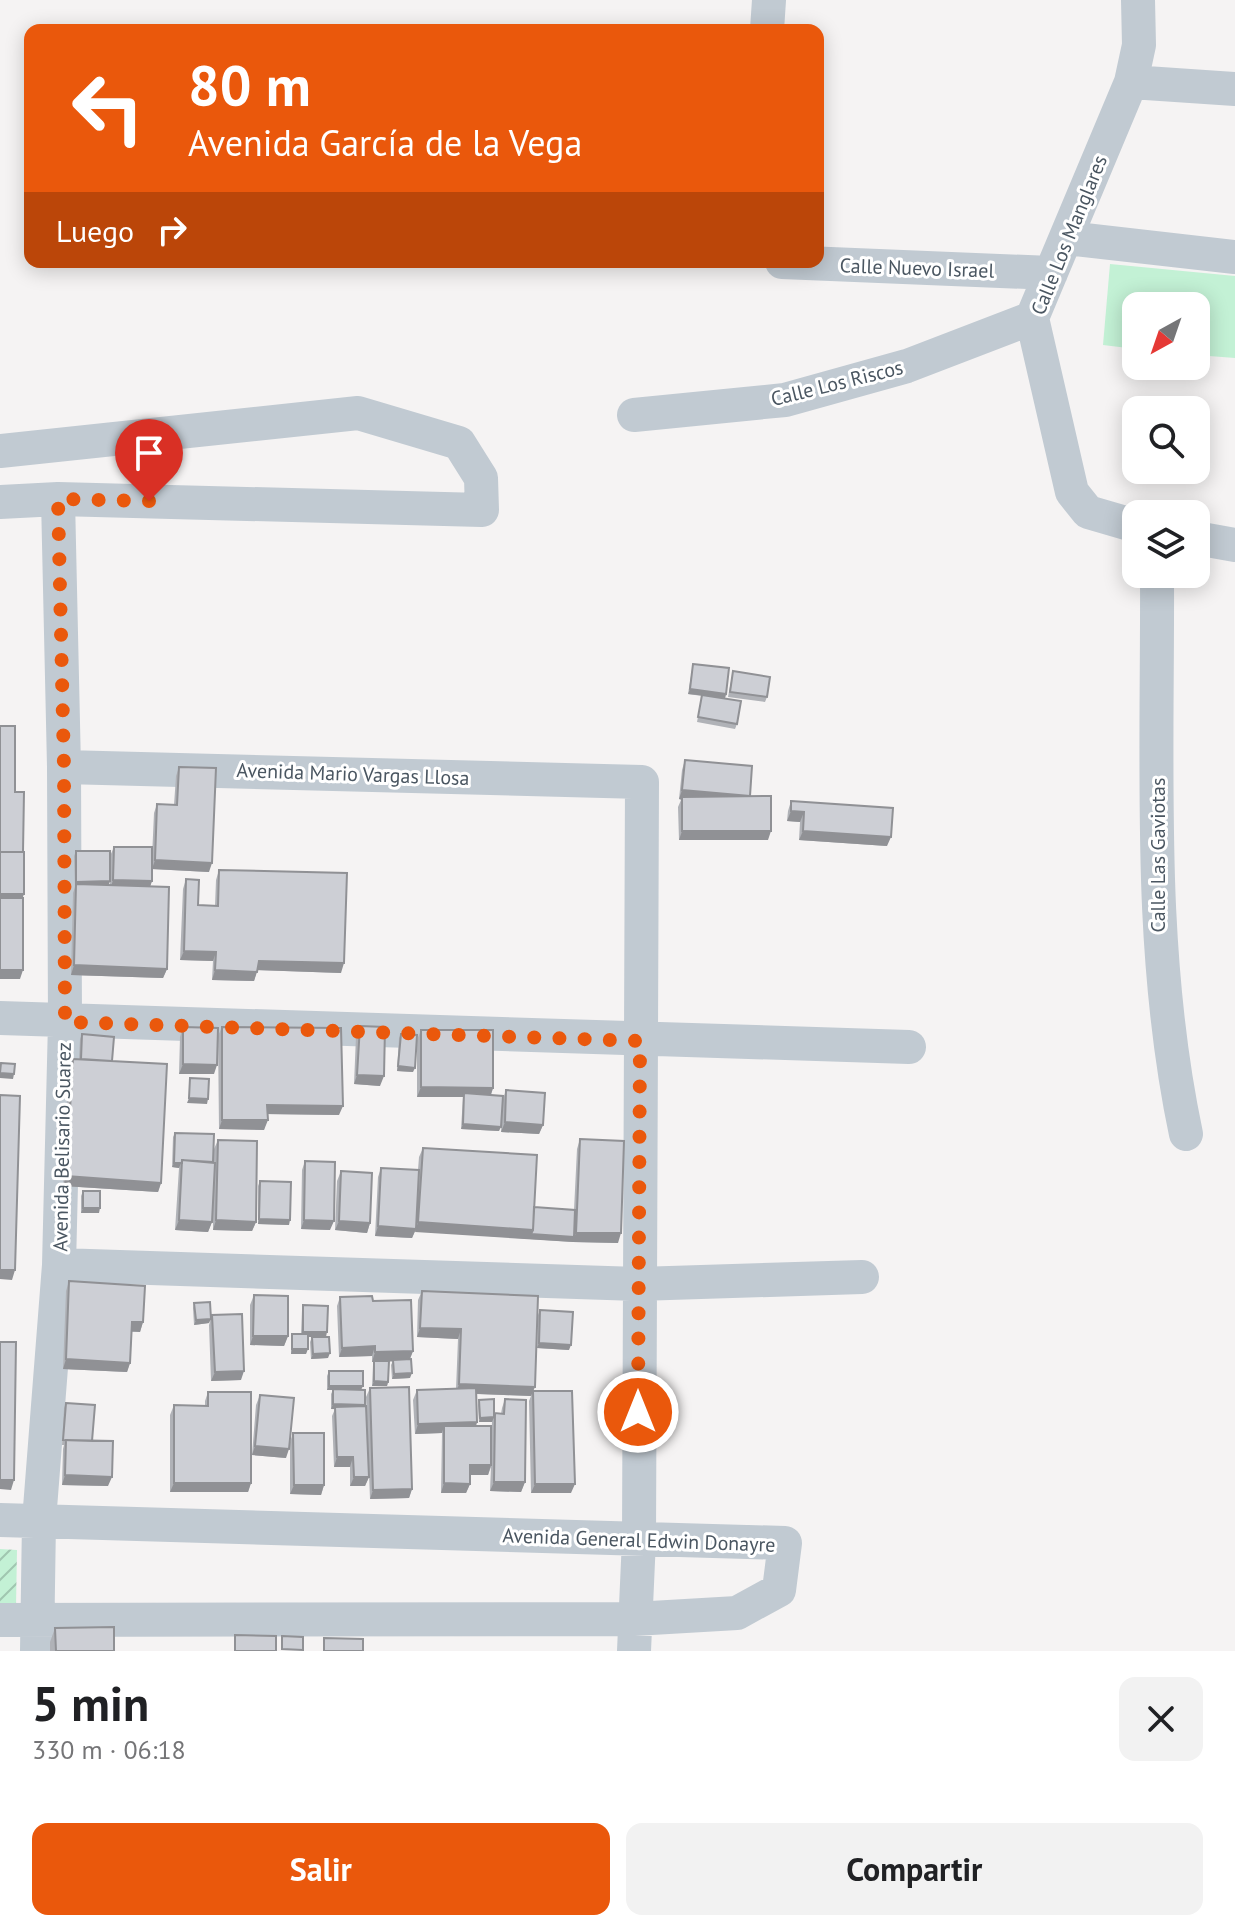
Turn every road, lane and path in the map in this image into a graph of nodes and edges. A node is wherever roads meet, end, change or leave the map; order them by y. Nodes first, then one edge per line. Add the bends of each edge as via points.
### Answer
1 (769, 0) edge
2 (1138, 0) edge
3 (767, 24) edge
4 (1131, 82) junction
5 (1235, 89) edge
6 (1067, 238) junction
7 (1235, 257) edge
8 (824, 264) edge
9 (1051, 273) junction
10 (1032, 318) junction
11 (634, 415) dead end
12 (0, 451) edge
13 (58, 499) junction
14 (0, 502) edge
15 (1122, 522) edge
16 (1210, 541) edge
17 (1235, 545) edge
18 (1157, 588) edge
19 (64, 767) junction
20 (0, 1018) edge
21 (65, 1022) junction
22 (640, 1041) junction
23 (909, 1047) dead end
24 (1186, 1134) dead end
25 (59, 1265) junction
26 (862, 1277) dead end
27 (638, 1284) junction
28 (0, 1520) edge
29 (39, 1521) junction
30 (639, 1539) junction
31 (0, 1620) edge
32 (634, 1635) edge
33 (38, 1636) edge

1 - 3 street
2 - 4 street, Calle Los Manglares via 1139,45
4 - 5 street
4 - 6 street, Calle Los Manglares
6 - 7 street
6 - 9 street, Calle Los Manglares
8 - 9 street, Calle Nuevo Israel
9 - 10 street, Calle Los Manglares
10 - 11 street, Calle Los Riscos via 907,366 785,400
10 - 15 street, Calle Los Manglares via 1072,492 1088,512
12 - 13 street via 358,413 459,443 481,478 482,510
13 - 14 street
13 - 19 street, Avenida Belisario Suarez
16 - 17 street
18 - 24 street, Calle Las Gaviotas via 1159,946 1171,1062
19 - 21 street, Avenida Belisario Suarez
19 - 22 street, Avenida Mario Vargas Llosa via 642,782
20 - 21 street
21 - 22 street
21 - 25 street, Avenida Belisario Suarez
22 - 23 street
22 - 27 street
25 - 27 street
25 - 29 street, Avenida Belisario Suarez
26 - 27 street
27 - 30 street
28 - 29 street, Avenida General Edwin Donayre
29 - 30 street, Avenida General Edwin Donayre
29 - 33 street, Avenida Belisario Suarez
30 - 32 street
30 - 32 street, Avenida General Edwin Donayre via 785,1543 779,1590 737,1613
31 - 33 street, Avenida General Edwin Donayre
32 - 33 street, Avenida General Edwin Donayre

